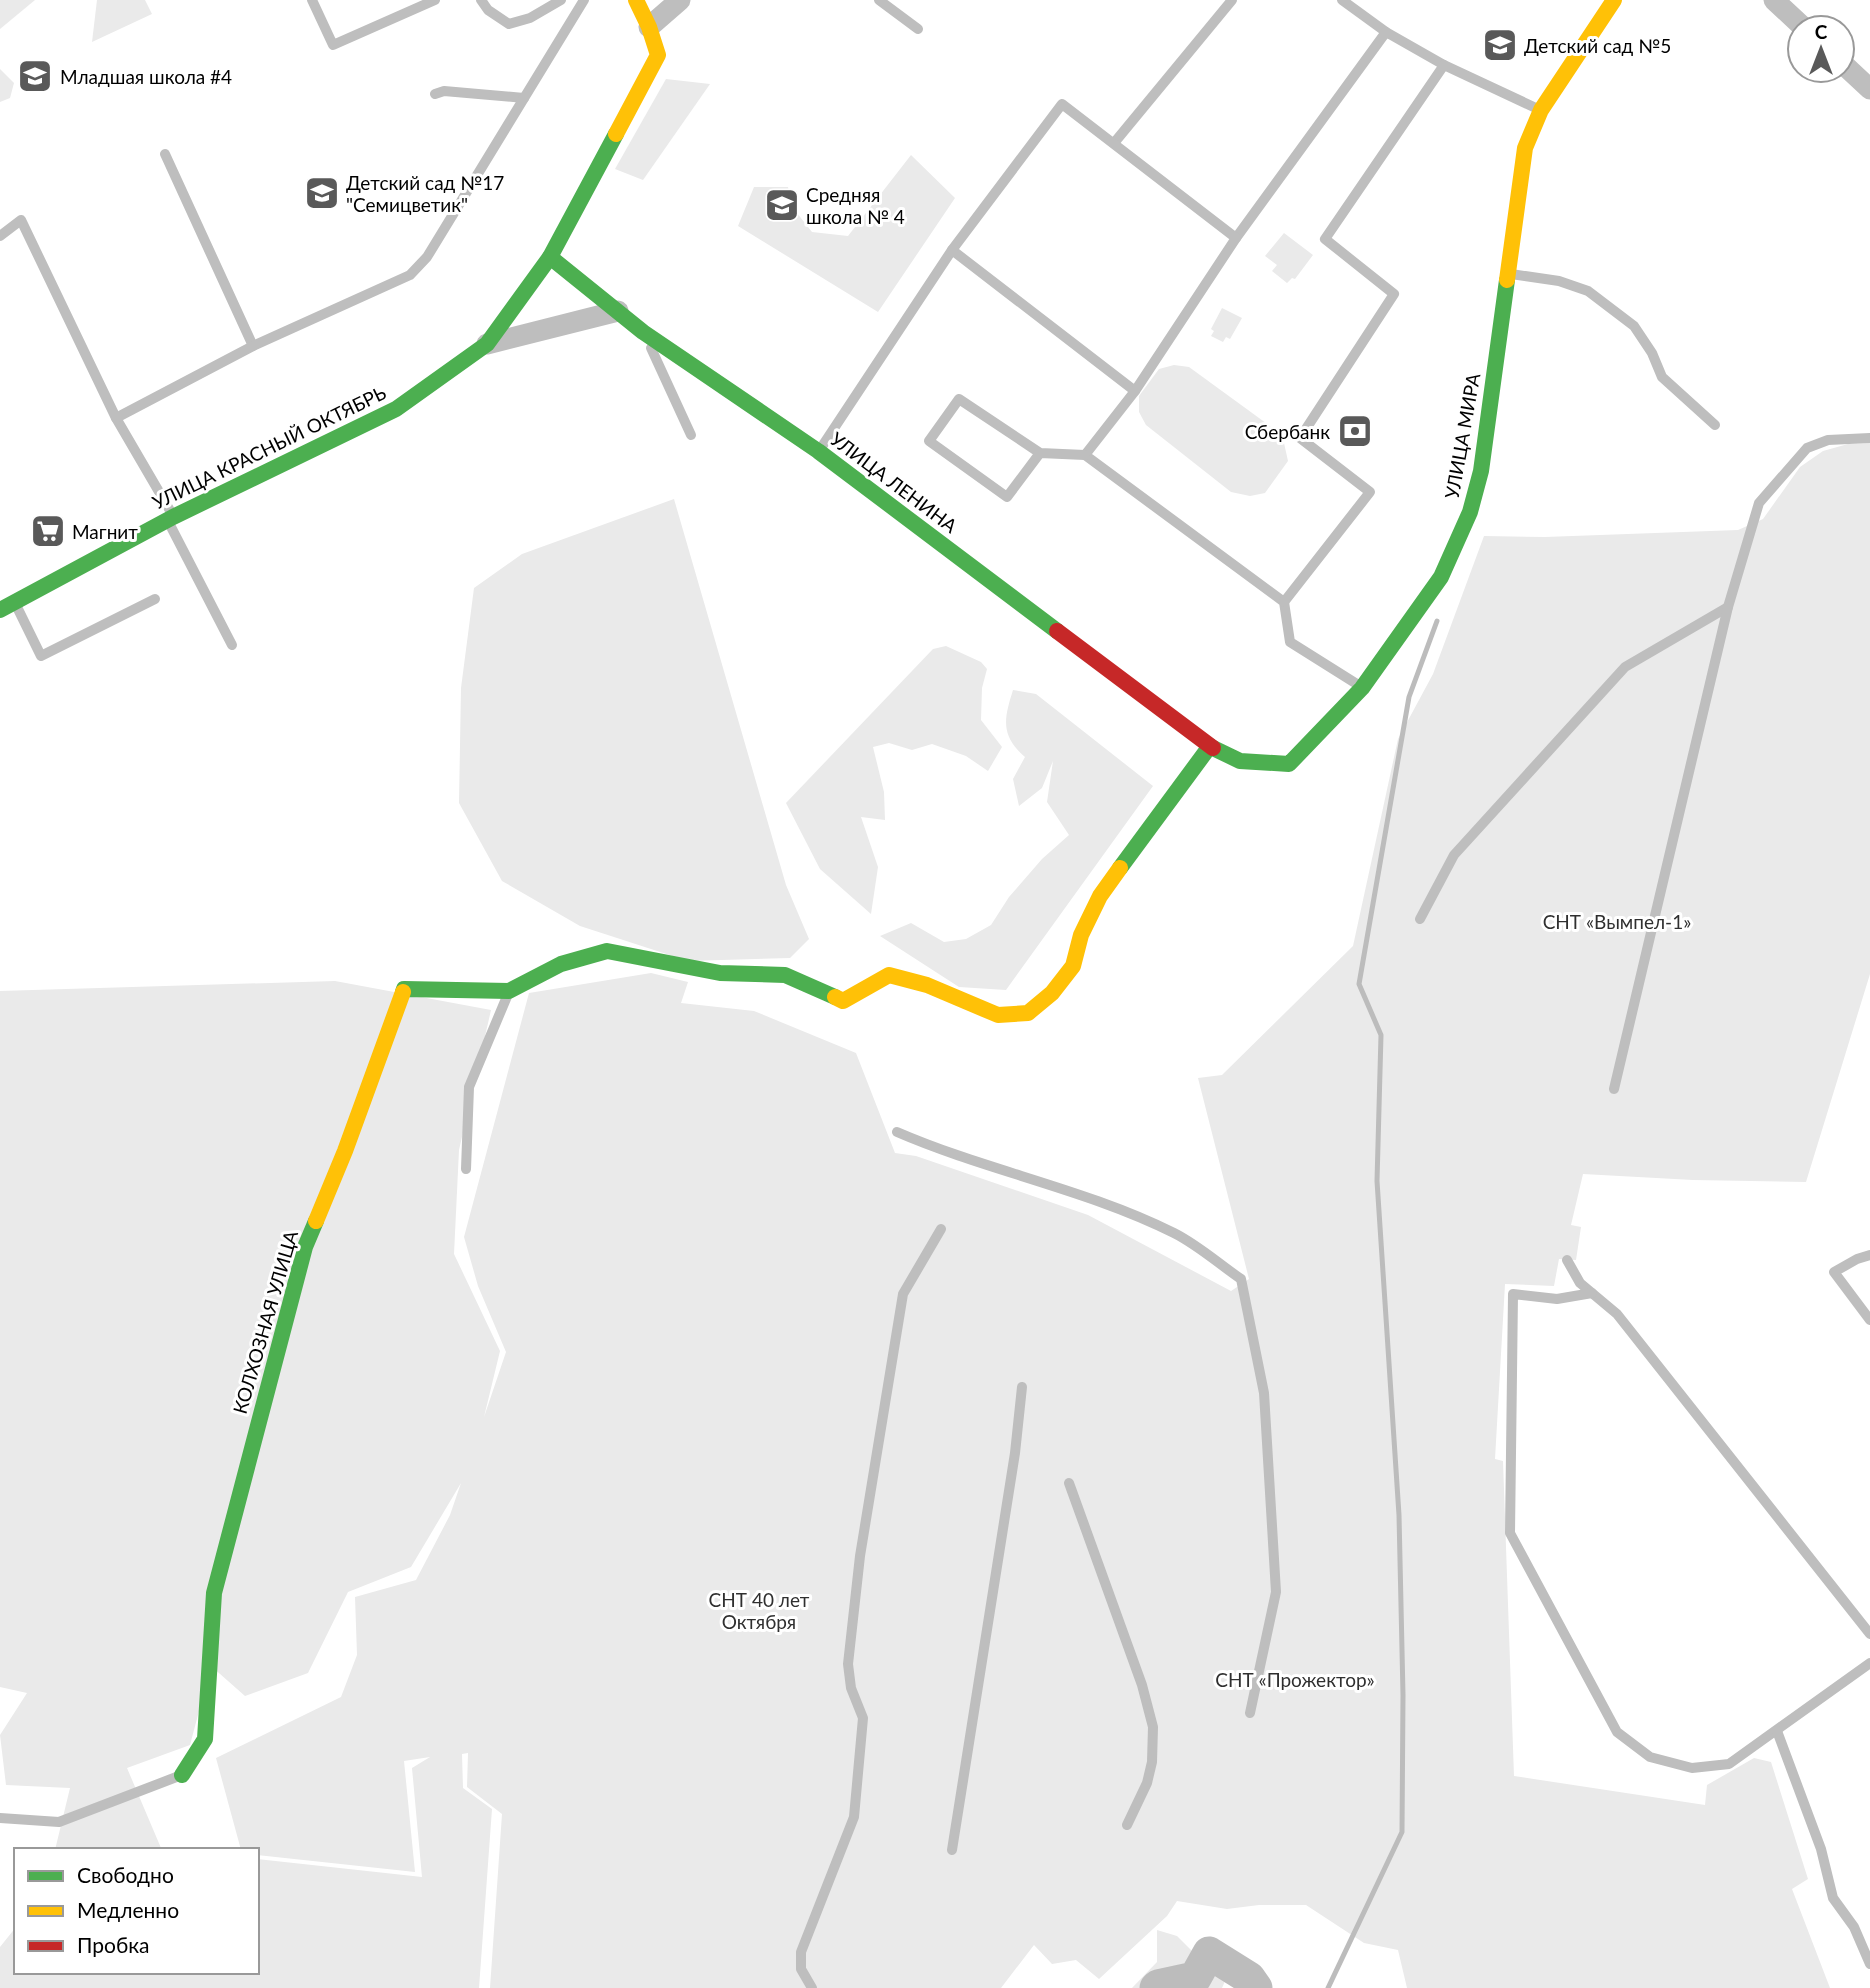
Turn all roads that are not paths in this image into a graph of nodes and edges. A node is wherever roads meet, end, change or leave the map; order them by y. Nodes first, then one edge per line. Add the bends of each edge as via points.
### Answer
1 (312, 0) edge
2 (435, 0) edge
3 (481, 0) edge
4 (561, 0) edge
5 (584, 0) edge
6 (636, 0) edge
7 (680, 0) edge
8 (879, 0) edge
9 (1232, 0) edge
10 (1342, 0) edge
11 (1614, 0) edge
12 (1774, 0) edge
13 (1789, 14) edge
14 (649, 27) junction
15 (918, 29) dead end
16 (1387, 32) junction
17 (1444, 65) junction
18 (1856, 76) edge
19 (1870, 89) edge
20 (435, 94) dead end
21 (524, 98) junction
22 (1541, 110) junction
23 (1114, 143) junction
24 (165, 154) dead end
25 (0, 236) edge
26 (1236, 238) junction
27 (952, 250) junction
28 (550, 257) junction
29 (1508, 273) junction
30 (618, 311) junction
31 (643, 332) junction
32 (487, 344) junction
33 (253, 346) junction
34 (1135, 391) junction
35 (116, 418) junction
36 (1715, 425) dead end
37 (691, 435) dead end
38 (1870, 438) edge
39 (818, 451) junction
40 (1040, 453) junction
41 (1086, 456) junction
42 (170, 519) junction
43 (155, 599) dead end
44 (15, 602) junction
45 (1284, 602) junction
46 (1728, 607) junction
47 (0, 610) edge
48 (232, 645) dead end
49 (1363, 688) junction
50 (1210, 746) junction
51 (1420, 919) dead end
52 (509, 991) junction
53 (1614, 1089) dead end
54 (897, 1132) dead end
55 (466, 1169) dead end
56 (941, 1229) dead end
57 (1870, 1255) edge
58 (1567, 1260) dead end
59 (1592, 1293) junction
60 (1870, 1320) edge
61 (1022, 1387) dead end
62 (1069, 1483) dead end
63 (1870, 1634) edge
64 (1870, 1663) edge
65 (1250, 1713) dead end
66 (1777, 1731) junction
67 (182, 1775) joint
68 (0, 1818) edge
69 (1127, 1825) dead end
70 (952, 1850) dead end
71 (1870, 1964) edge
72 (812, 1988) edge

1 - 2 lane via 333,45
3 - 4 lane via 509,24 530,19
5 - 21 lane
6 - 14 street, УЛИЦА КРАСНЫЙ ОКТЯБРЬ
7 - 14 street
8 - 15 lane
9 - 23 lane
10 - 16 lane
11 - 22 street, УЛИЦА МИРА
12 - 13 street
14 - 28 street, УЛИЦА КРАСНЫЙ ОКТЯБРЬ via 658,55
16 - 17 lane
16 - 26 lane
17 - 22 lane
17 - 45 lane via 1325,239 1394,294 1300,438 1370,492
18 - 19 street
20 - 21 lane
21 - 33 lane via 427,257 410,275
22 - 29 street, УЛИЦА МИРА via 1525,148
23 - 26 lane
23 - 27 lane via 1062,104
24 - 33 lane
25 - 35 lane via 21,220
26 - 34 lane
27 - 34 lane
27 - 39 lane
28 - 30 street, УЛИЦА ЛЕНИНА
28 - 32 street, УЛИЦА КРАСНЫЙ ОКТЯБРЬ
29 - 36 lane via 1588,291 1634,326 1662,377
29 - 49 street, УЛИЦА МИРА via 1481,471 1470,512 1441,577
30 - 31 street, УЛИЦА ЛЕНИНА
30 - 32 street
31 - 37 lane
31 - 39 street, УЛИЦА ЛЕНИНА
32 - 42 street, УЛИЦА КРАСНЫЙ ОКТЯБРЬ via 396,409
33 - 35 lane
34 - 41 lane
35 - 42 lane
38 - 46 lane via 1828,440 1807,448 1759,502
39 - 50 street, УЛИЦА ЛЕНИНА
40 - 40 lane via 959,399 929,441 1007,498
40 - 41 lane
41 - 45 lane
42 - 44 street, УЛИЦА КРАСНЫЙ ОКТЯБРЬ
42 - 48 lane
43 - 44 lane via 41,656
44 - 47 street, УЛИЦА КРАСНЫЙ ОКТЯБРЬ
45 - 49 lane via 1290,642
46 - 51 lane via 1625,667 1454,855
46 - 53 lane
49 - 50 street, УЛИЦА МИРА via 1289,764 1240,761
50 - 52 street via 1100,896 1073,965 1052,993 1028,1013 998,1015 927,985 889,975 843,1001 785,975 720,973 607,951 561,964
52 - 55 lane via 469,1087
52 - 67 street, КОЛХОЗНАЯ УЛИЦА via 404,989 305,1247 214,1594 205,1739
54 - 65 lane via 937,1150 1093,1199 1176,1234 1241,1279 1264,1393 1276,1592
56 - 72 lane via 903,1294 860,1556 848,1664 851,1688 863,1718 855,1807 801,1952 801,1969
57 - 60 lane via 1833,1272
58 - 59 lane
59 - 63 lane via 1617,1314
59 - 66 lane via 1557,1299 1513,1294 1510,1533 1617,1732 1650,1757 1692,1768 1729,1764
61 - 70 lane
62 - 69 lane via 1153,1727 1147,1783
64 - 66 lane
66 - 71 lane via 1821,1849 1833,1898 1854,1927
67 - 68 lane via 59,1822

